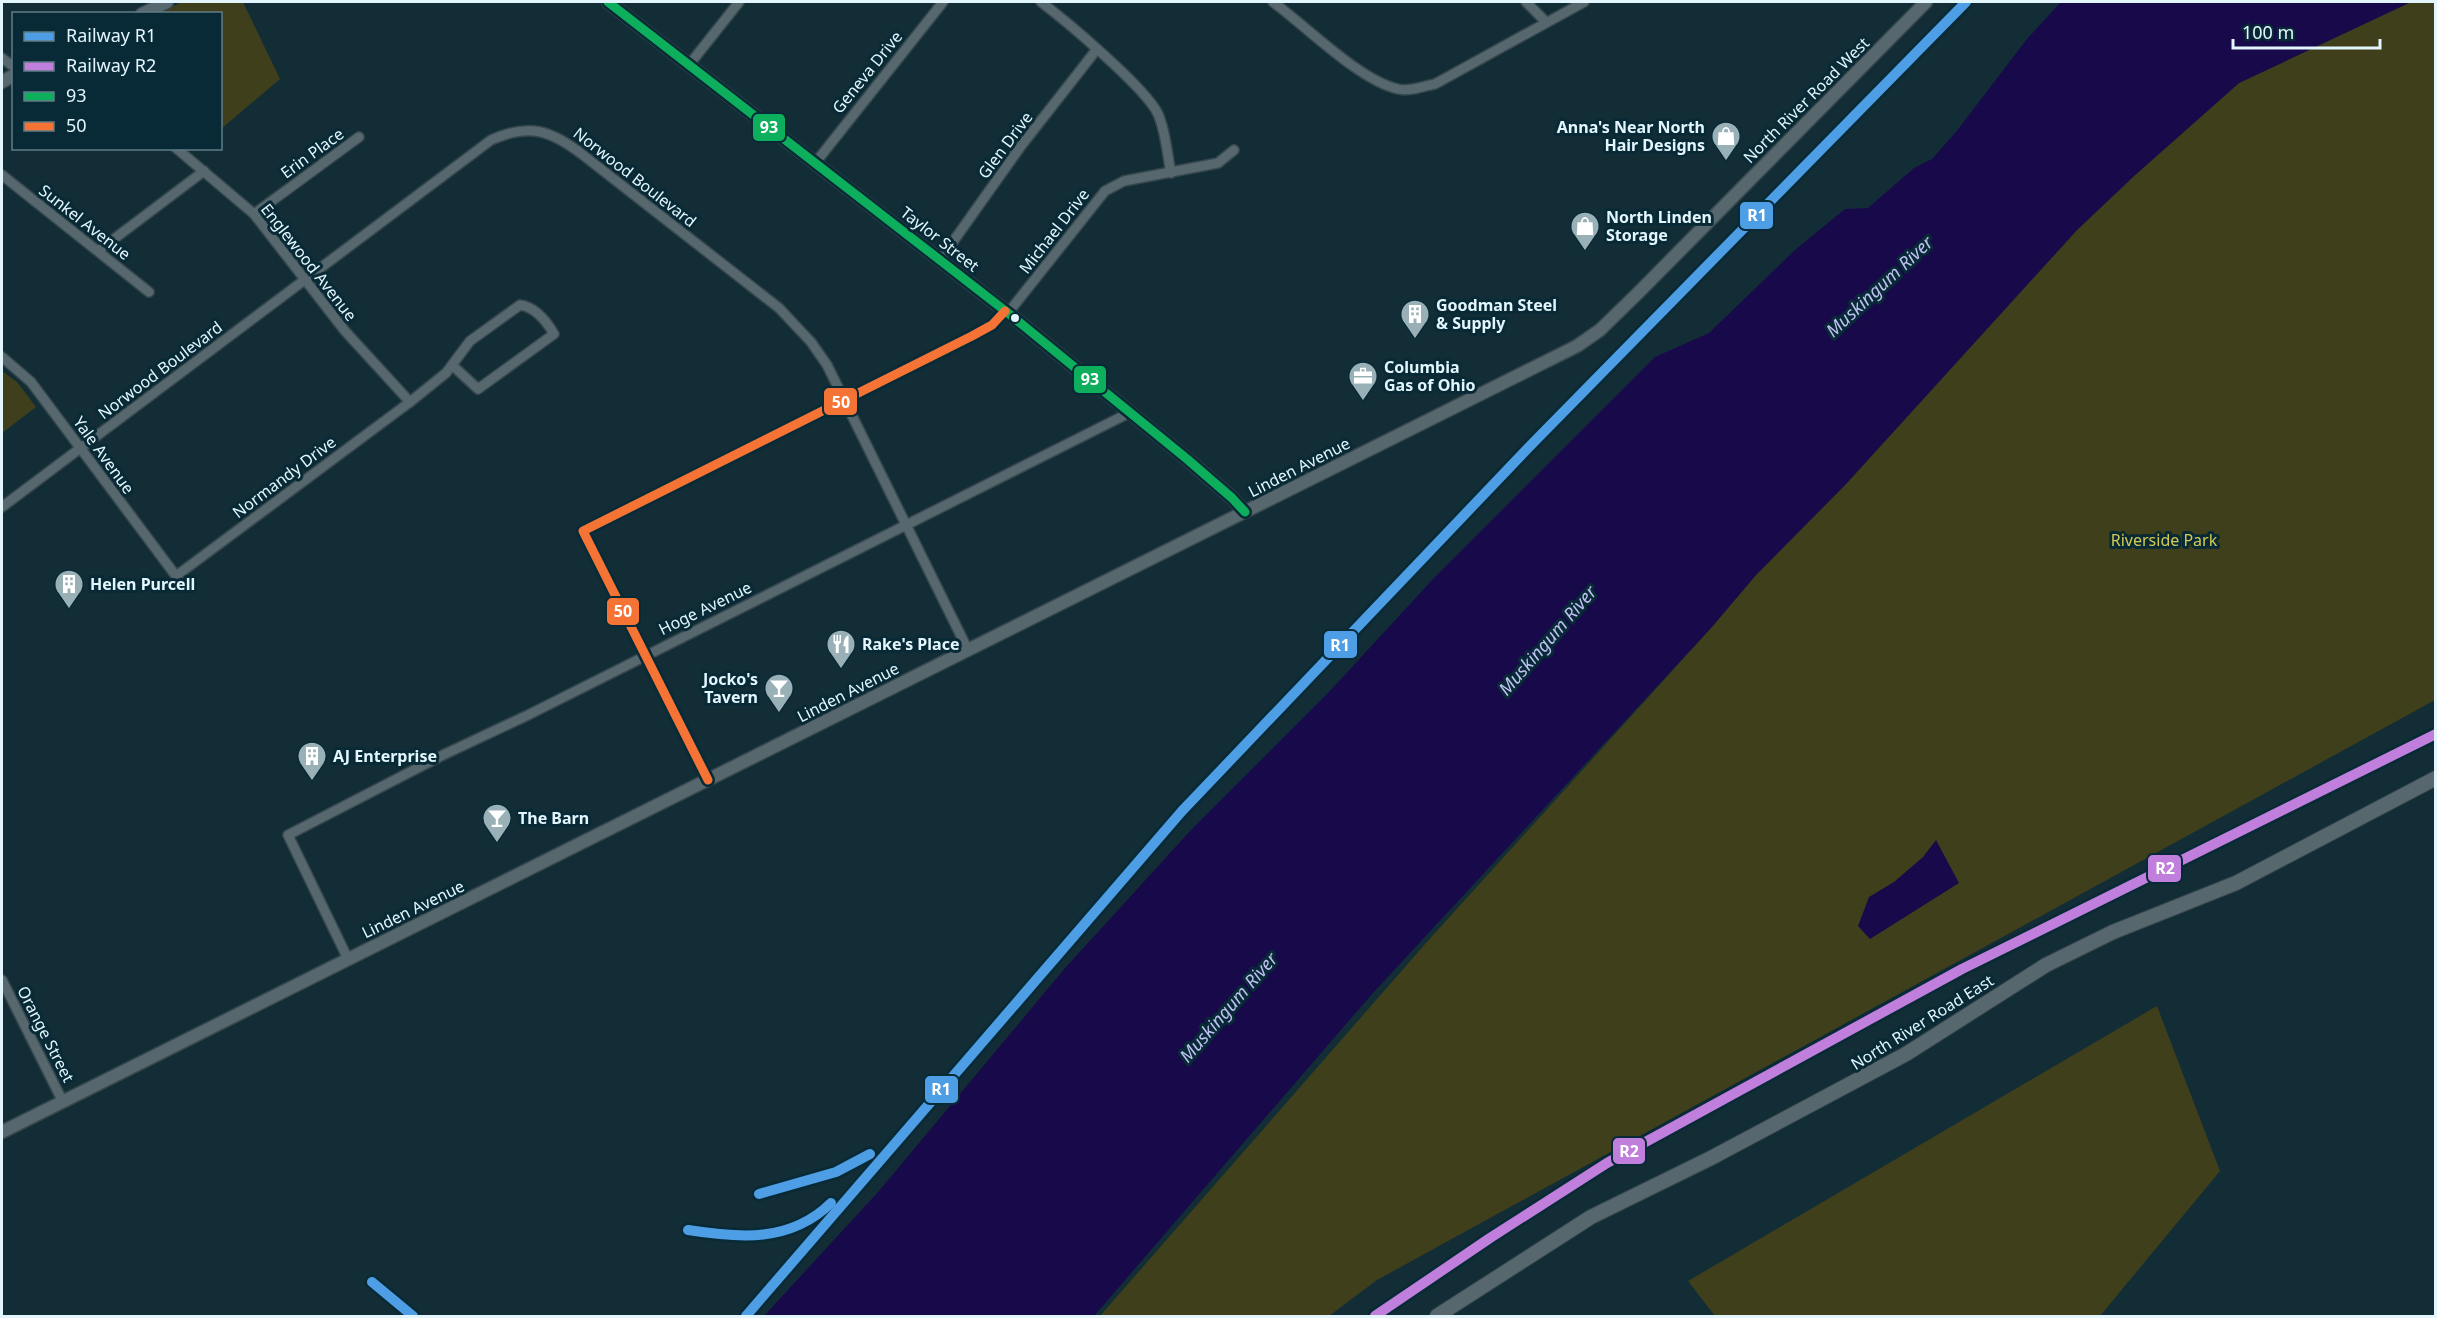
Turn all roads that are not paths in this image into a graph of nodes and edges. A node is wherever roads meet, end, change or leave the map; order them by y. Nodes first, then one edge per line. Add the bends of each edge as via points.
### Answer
1 (167, 2) edge
2 (608, 2) edge
3 (739, 2) edge
4 (943, 2) edge
5 (1041, 2) edge
6 (1273, 2) edge
7 (1526, 2) edge
8 (1584, 2) edge
9 (1926, 2) edge
10 (146, 12) edge
11 (1545, 21) junction
12 (1097, 49) junction
13 (689, 65) junction
14 (359, 137) dead end
15 (178, 150) edge
16 (1234, 150) dead end
17 (816, 162) junction
18 (204, 171) junction
19 (1171, 173) junction
20 (2, 175) edge
21 (254, 214) junction
22 (1709, 220) joint
23 (98, 251) junction
24 (940, 260) junction
25 (304, 281) junction
26 (149, 292) dead end
27 (1006, 312) junction
28 (2, 357) edge
29 (452, 365) junction
30 (846, 401) junction
31 (410, 402) junction
32 (1131, 412) junction
33 (81, 448) junction
34 (2, 507) edge
35 (1245, 512) junction
36 (907, 524) junction
37 (176, 576) joint
38 (968, 650) junction
39 (644, 655) junction
40 (2436, 777) edge
41 (708, 780) junction
42 (348, 959) junction
43 (2, 980) edge
44 (63, 1102) junction
45 (2, 1132) edge
46 (1437, 1317) edge

1 - 10 street
2 - 13 street, Taylor Street
3 - 13 street
4 - 17 street, Geneva Drive
5 - 12 street
6 - 11 street via 1368,76 1400,90 1435,84
7 - 11 street
8 - 11 street
9 - 22 street, North River Road West
12 - 19 street via 1155,109
12 - 24 street, Glen Drive via 1021,146
13 - 17 street, Taylor Street
14 - 21 street, Erin Place
15 - 18 street, Englewood Avenue
16 - 19 street, Michael Drive via 1218,163
17 - 24 street, Taylor Street
18 - 21 street, Englewood Avenue
18 - 23 street
19 - 27 street, Michael Drive via 1124,181 1105,191
20 - 23 street, Sunkel Avenue
21 - 25 street, Englewood Avenue
22 - 35 street, Linden Avenue via 1588,339
23 - 26 street, Sunkel Avenue
24 - 27 street, Taylor Street
25 - 30 street, Norwood Boulevard via 491,140 520,130 535,130 562,139 785,313 827,364
25 - 31 street, Englewood Avenue
25 - 33 street, Norwood Boulevard
27 - 30 street, Michael Drive via 992,325
27 - 32 street, Taylor Street
28 - 33 street, Yale Avenue via 31,382
29 - 29 street, Normandy Drive via 478,389 554,334 528,306 520,305 470,341
29 - 31 street, Normandy Drive
30 - 36 street, Norwood Boulevard
30 - 39 street, Michael Drive via 583,531
31 - 37 street, Normandy Drive
32 - 35 street, Taylor Street
32 - 36 street, Hoge Avenue
33 - 34 street, Norwood Boulevard
33 - 37 street, Yale Avenue
35 - 38 street, Linden Avenue
36 - 38 street, Norwood Boulevard
36 - 39 street, Hoge Avenue
38 - 41 street, Linden Avenue
39 - 41 street
39 - 42 street, Hoge Avenue via 288,836
40 - 46 main road, North River Road East via 2236,883 2113,932 2062,957 1906,1054 1572,1228
41 - 42 street, Linden Avenue
42 - 44 street, Linden Avenue
43 - 44 street, Orange Street
44 - 45 street, Linden Avenue

